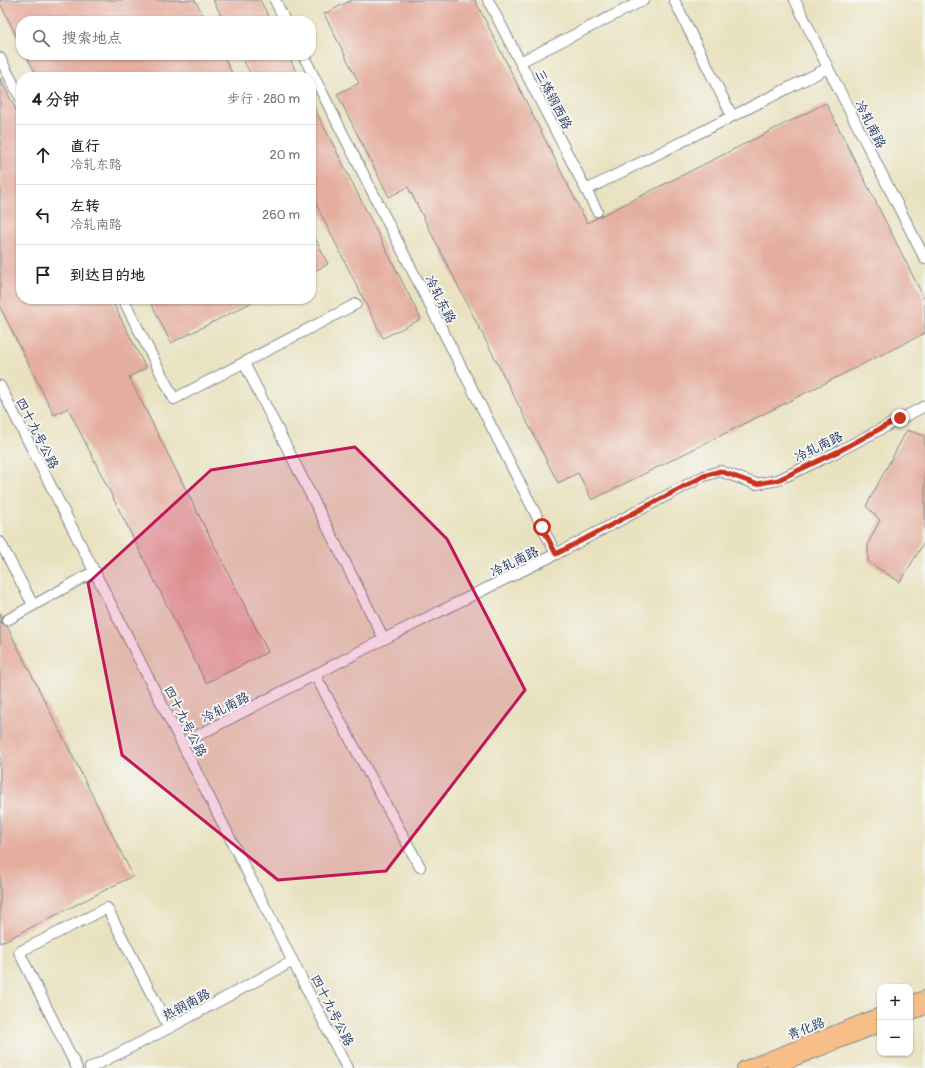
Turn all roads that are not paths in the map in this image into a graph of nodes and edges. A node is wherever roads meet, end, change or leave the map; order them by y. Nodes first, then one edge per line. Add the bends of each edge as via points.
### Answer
1 (275, 0) edge
2 (488, 0) edge
3 (644, 0) edge
4 (674, 0) edge
5 (795, 0) edge
6 (630, 3) edge
7 (283, 16) edge
8 (0, 58) edge
9 (305, 60) edge
10 (520, 62) junction
11 (828, 68) junction
12 (311, 72) edge
13 (316, 83) edge
14 (16, 89) edge
15 (732, 116) junction
16 (586, 190) junction
17 (596, 211) dead end
18 (925, 259) edge
19 (126, 304) edge
20 (356, 304) dead end
21 (244, 363) junction
22 (0, 386) edge
23 (925, 406) edge
24 (0, 542) edge
25 (556, 554) junction
26 (94, 571) junction
27 (33, 605) junction
28 (7, 620) dead end
29 (384, 639) junction
30 (315, 675) junction
31 (183, 744) junction
32 (420, 867) dead end
33 (293, 961) junction
34 (925, 997) edge
35 (913, 1001) edge
36 (925, 1008) edge
37 (913, 1013) edge
38 (877, 1015) edge
39 (877, 1027) edge
40 (169, 1028) junction
41 (78, 1068) edge
42 (90, 1068) edge
43 (347, 1068) edge
44 (743, 1068) edge
45 (773, 1068) edge

1 - 7 lane
2 - 10 lane, 三炼钢西路
3 - 6 lane
4 - 15 lane
5 - 11 lane, 冷轧南路
6 - 10 lane
8 - 14 lane
9 - 12 lane, 冷轧东路
10 - 16 lane, 三炼钢西路
11 - 15 lane
11 - 18 lane, 冷轧南路
13 - 25 lane, 冷轧东路
15 - 16 lane
16 - 17 lane, 三炼钢西路
19 - 21 lane via 174,399
20 - 21 lane
21 - 29 lane
22 - 26 lane, 四十九号公路
23 - 25 lane, 冷轧南路 via 778,480 756,484 720,471 704,476
24 - 27 lane
25 - 29 lane, 冷轧南路
26 - 27 lane
26 - 31 lane, 四十九号公路
27 - 28 lane
29 - 30 lane, 冷轧南路
30 - 31 lane, 冷轧南路
30 - 32 lane
31 - 33 lane, 四十九号公路
33 - 40 lane, 热钢南路
33 - 43 lane, 四十九号公路
34 - 35 main road
36 - 37 main road
38 - 44 main road, 青化路
39 - 45 main road, 青化路
40 - 41 lane via 107,908 18,952
40 - 42 lane, 热钢南路

